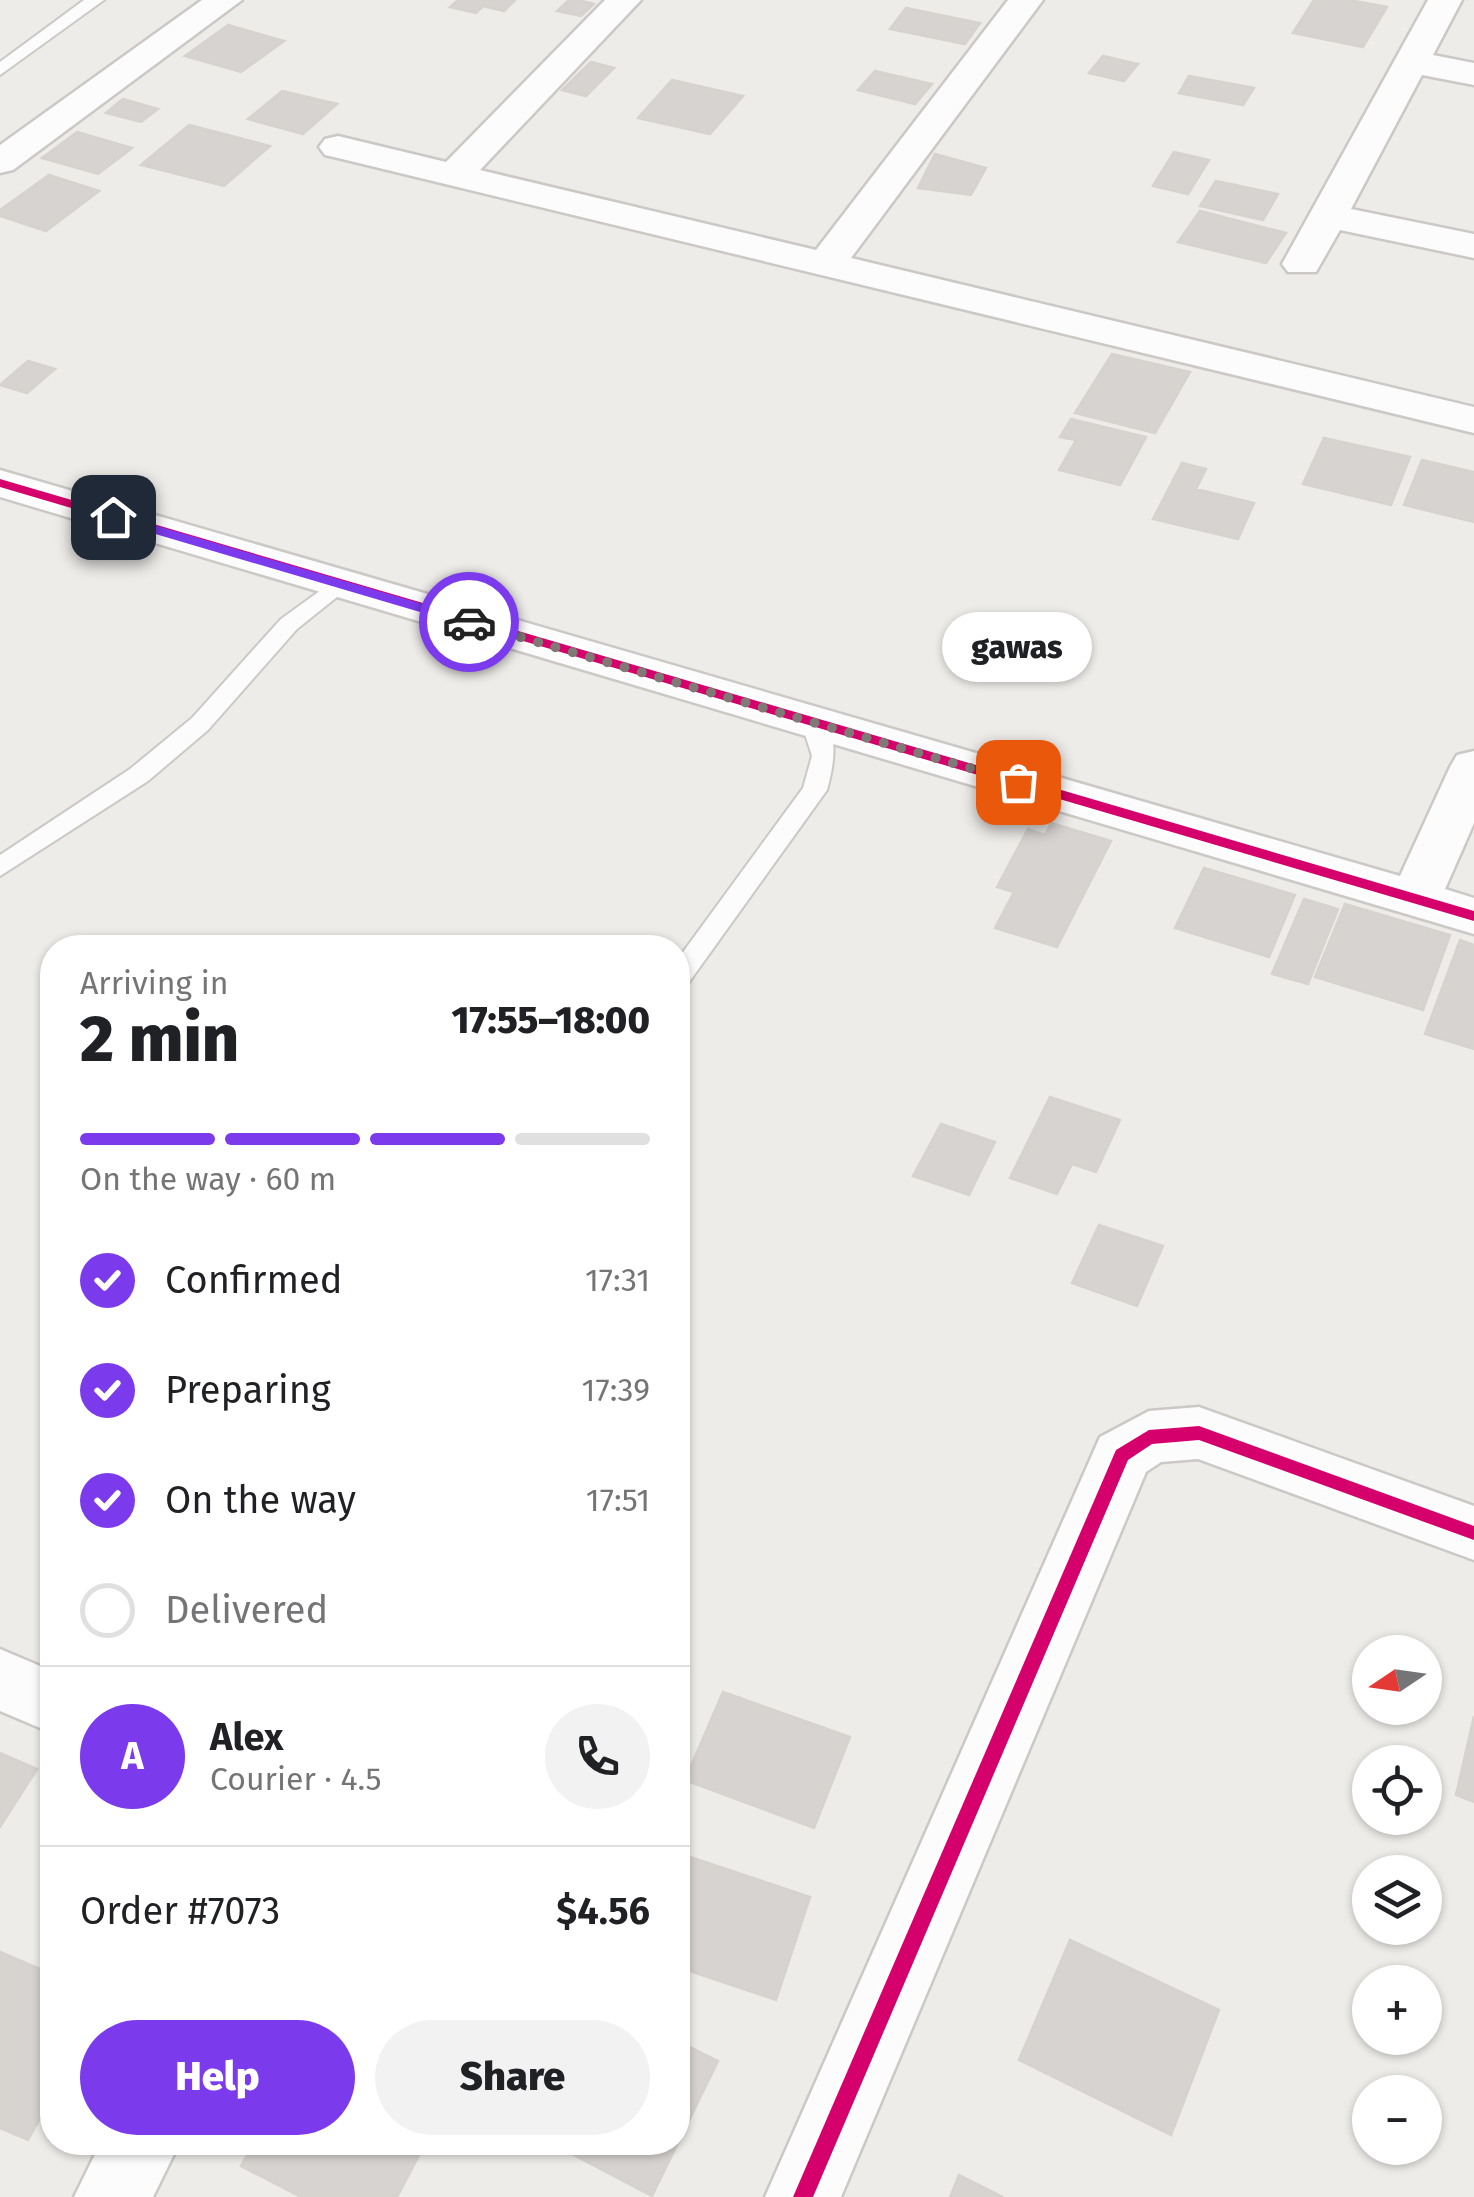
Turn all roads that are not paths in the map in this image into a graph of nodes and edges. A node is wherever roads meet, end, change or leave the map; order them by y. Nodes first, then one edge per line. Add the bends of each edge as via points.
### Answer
1 (95, 0) edge
2 (225, 0) edge
3 (624, 0) edge
4 (1026, 0) edge
5 (1444, 0) edge
6 (1412, 62) junction
7 (0, 70) edge
8 (1474, 74) edge
9 (338, 147) dead end
10 (0, 162) edge
11 (454, 174) junction
12 (1328, 216) junction
13 (1474, 246) edge
14 (826, 264) junction
15 (1302, 264) dead end
16 (1474, 420) edge
17 (0, 483) edge
18 (339, 584) junction
19 (814, 722) junction
20 (1474, 767) edge
21 (0, 867) edge
22 (1416, 898) junction
23 (1474, 916) edge
24 (690, 962) edge
25 (1474, 1534) edge
26 (0, 1679) edge
27 (40, 1697) edge
28 (136, 2155) edge
29 (112, 2197) edge
30 (803, 2197) edge

1 - 7 lane
2 - 10 street
3 - 11 street
4 - 14 street
5 - 6 street
6 - 8 street
6 - 12 street
9 - 11 street
11 - 14 street
12 - 13 street
12 - 15 street
14 - 16 street
17 - 18 street
18 - 19 street
18 - 21 lane via 290,624 200,724 139,774
19 - 22 street
19 - 24 lane via 824,756 815,790
20 - 22 street
22 - 23 street
25 - 30 street via 1199,1432 1165,1432 1122,1455
26 - 27 street
28 - 29 street

